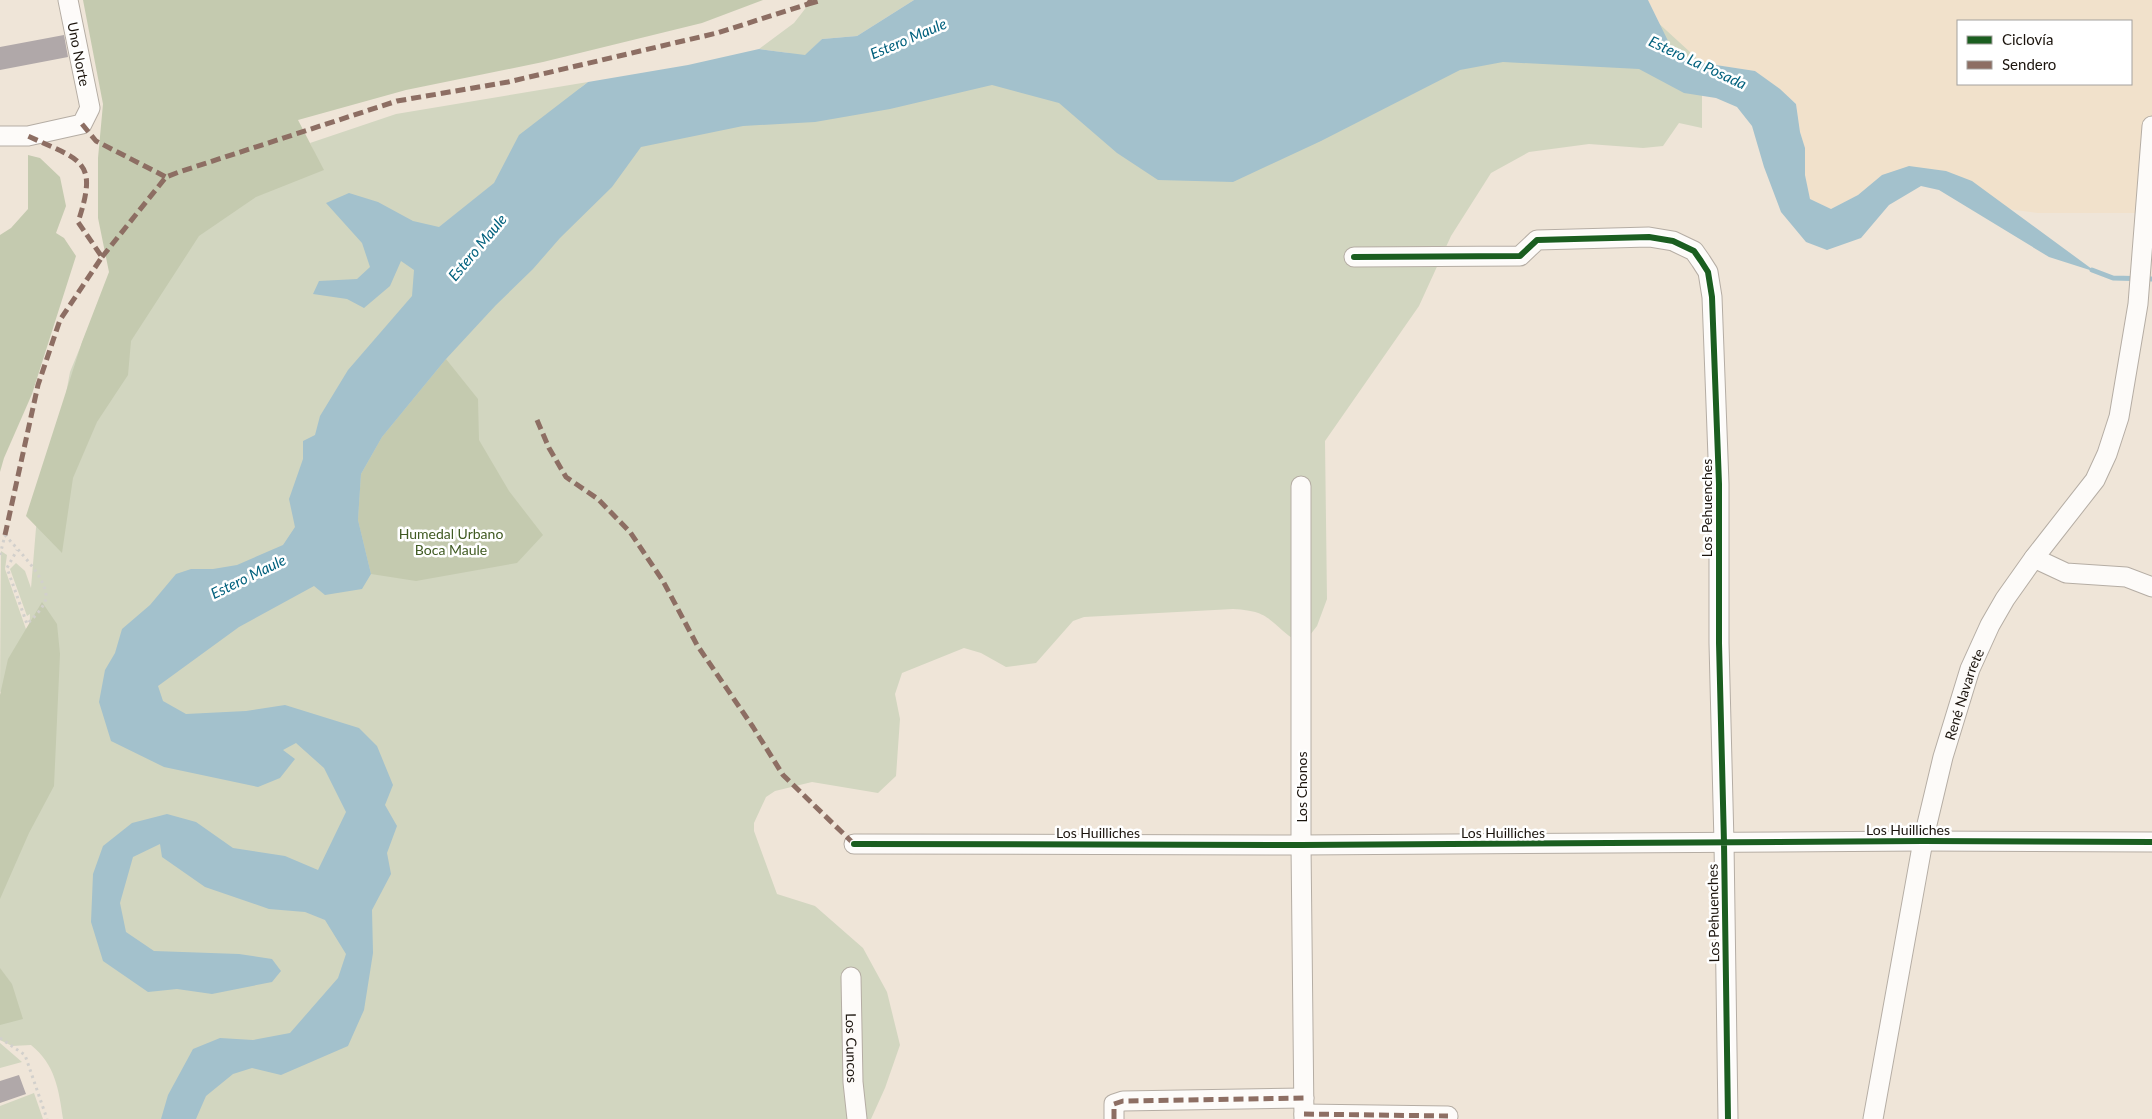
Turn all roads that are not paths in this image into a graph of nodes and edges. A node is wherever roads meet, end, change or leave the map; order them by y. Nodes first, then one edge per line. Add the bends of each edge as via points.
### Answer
1 (68, 0) edge
2 (2152, 126) edge
3 (0, 136) edge
4 (2148, 234) edge
5 (1354, 256) dead end
6 (1301, 486) dead end
7 (2034, 558) junction
8 (2152, 587) edge
9 (1923, 841) junction
10 (2152, 842) edge
11 (1724, 843) junction
12 (854, 844) dead end
13 (1301, 845) junction
14 (851, 977) dead end
15 (1304, 1111) edge
16 (1448, 1116) dead end
17 (857, 1119) edge
18 (1114, 1119) edge
19 (1728, 1119) edge
20 (1873, 1119) edge

1 - 3 street, Uno Norte via 90,108 82,124 28,136
2 - 4 street, René Navarrete
4 - 7 street, René Navarrete via 2124,392 2107,454 2086,494
5 - 11 street, Los Pehuenches via 1520,256 1538,240 1650,237 1673,241 1694,251 1708,272 1712,297 1719,484
6 - 13 street, Los Chonos
7 - 8 street via 2066,573 2126,577
7 - 9 street, René Navarrete via 2000,608 1974,660 1953,721
9 - 10 street, Los Huilliches
9 - 11 street, Los Huilliches
9 - 20 street, René Navarrete
11 - 13 street, Los Huilliches
11 - 19 street, Los Pehuenches
12 - 13 street, Los Huilliches
13 - 15 street, Los Chonos
14 - 17 street, Los Cuncos
15 - 16 street
15 - 18 street via 1122,1101 1114,1104

